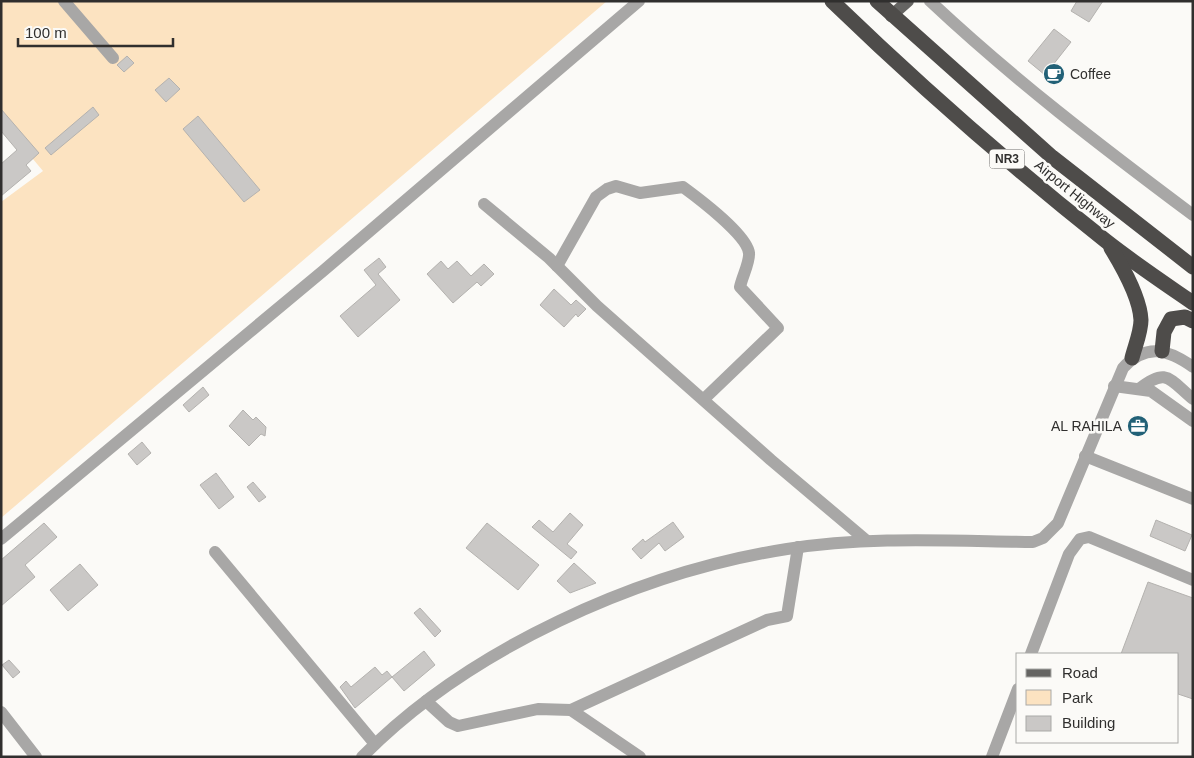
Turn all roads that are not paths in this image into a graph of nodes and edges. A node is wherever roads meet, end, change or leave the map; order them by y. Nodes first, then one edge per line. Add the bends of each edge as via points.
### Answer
1 (64, 1) edge
2 (638, 1) edge
3 (832, 1) edge
4 (877, 1) edge
5 (908, 1) edge
6 (930, 1) edge
7 (892, 16) junction
8 (113, 58) dead end
9 (484, 204) dead end
10 (1193, 214) edge
11 (1108, 242) junction
12 (556, 266) junction
13 (1193, 267) edge
14 (1193, 303) edge
15 (1193, 321) edge
16 (1162, 351) junction
17 (1132, 358) junction
18 (1193, 367) edge
19 (1114, 386) junction
20 (1139, 389) junction
21 (704, 399) junction
22 (1193, 399) edge
23 (1193, 421) edge
24 (1085, 456) junction
25 (1193, 499) edge
26 (1, 538) edge
27 (867, 540) junction
28 (798, 547) junction
29 (215, 552) dead end
30 (1193, 580) edge
31 (1031, 653) edge
32 (1016, 694) edge
33 (426, 701) junction
34 (571, 710) junction
35 (1, 712) edge
36 (375, 744) junction
37 (36, 757) edge
38 (362, 757) edge
39 (640, 757) edge
40 (992, 757) edge

1 - 8 street
2 - 26 street via 323,271
3 - 11 highway, Airport Highway / NR3 via 951,112
4 - 7 highway, Airport Highway / NR3
5 - 7 main road
6 - 10 street via 1063,118
7 - 13 highway, Airport Highway / NR3 via 1052,156
9 - 12 street
11 - 14 highway, Airport Highway / NR3
11 - 17 highway via 1126,276 1140,316
12 - 21 street
12 - 21 street via 596,197 607,189 616,186 640,194 683,187 706,204 744,242 749,253 740,287 778,328
15 - 16 highway via 1179,316 1171,319 1164,332
16 - 17 street
16 - 18 street
17 - 19 street
19 - 20 street
19 - 24 street
20 - 22 street via 1154,377 1161,376
20 - 23 street via 1157,394
21 - 27 street
24 - 25 street
24 - 27 street via 1058,523 1043,538 1033,542
27 - 28 street
28 - 33 street via 745,556 633,588 546,628 446,685
28 - 34 street via 786,616 767,620
29 - 36 street
30 - 31 street via 1089,538 1080,539 1069,554
32 - 40 street
33 - 34 street via 458,726 538,708
33 - 36 street
34 - 39 street
35 - 37 street
36 - 38 street

